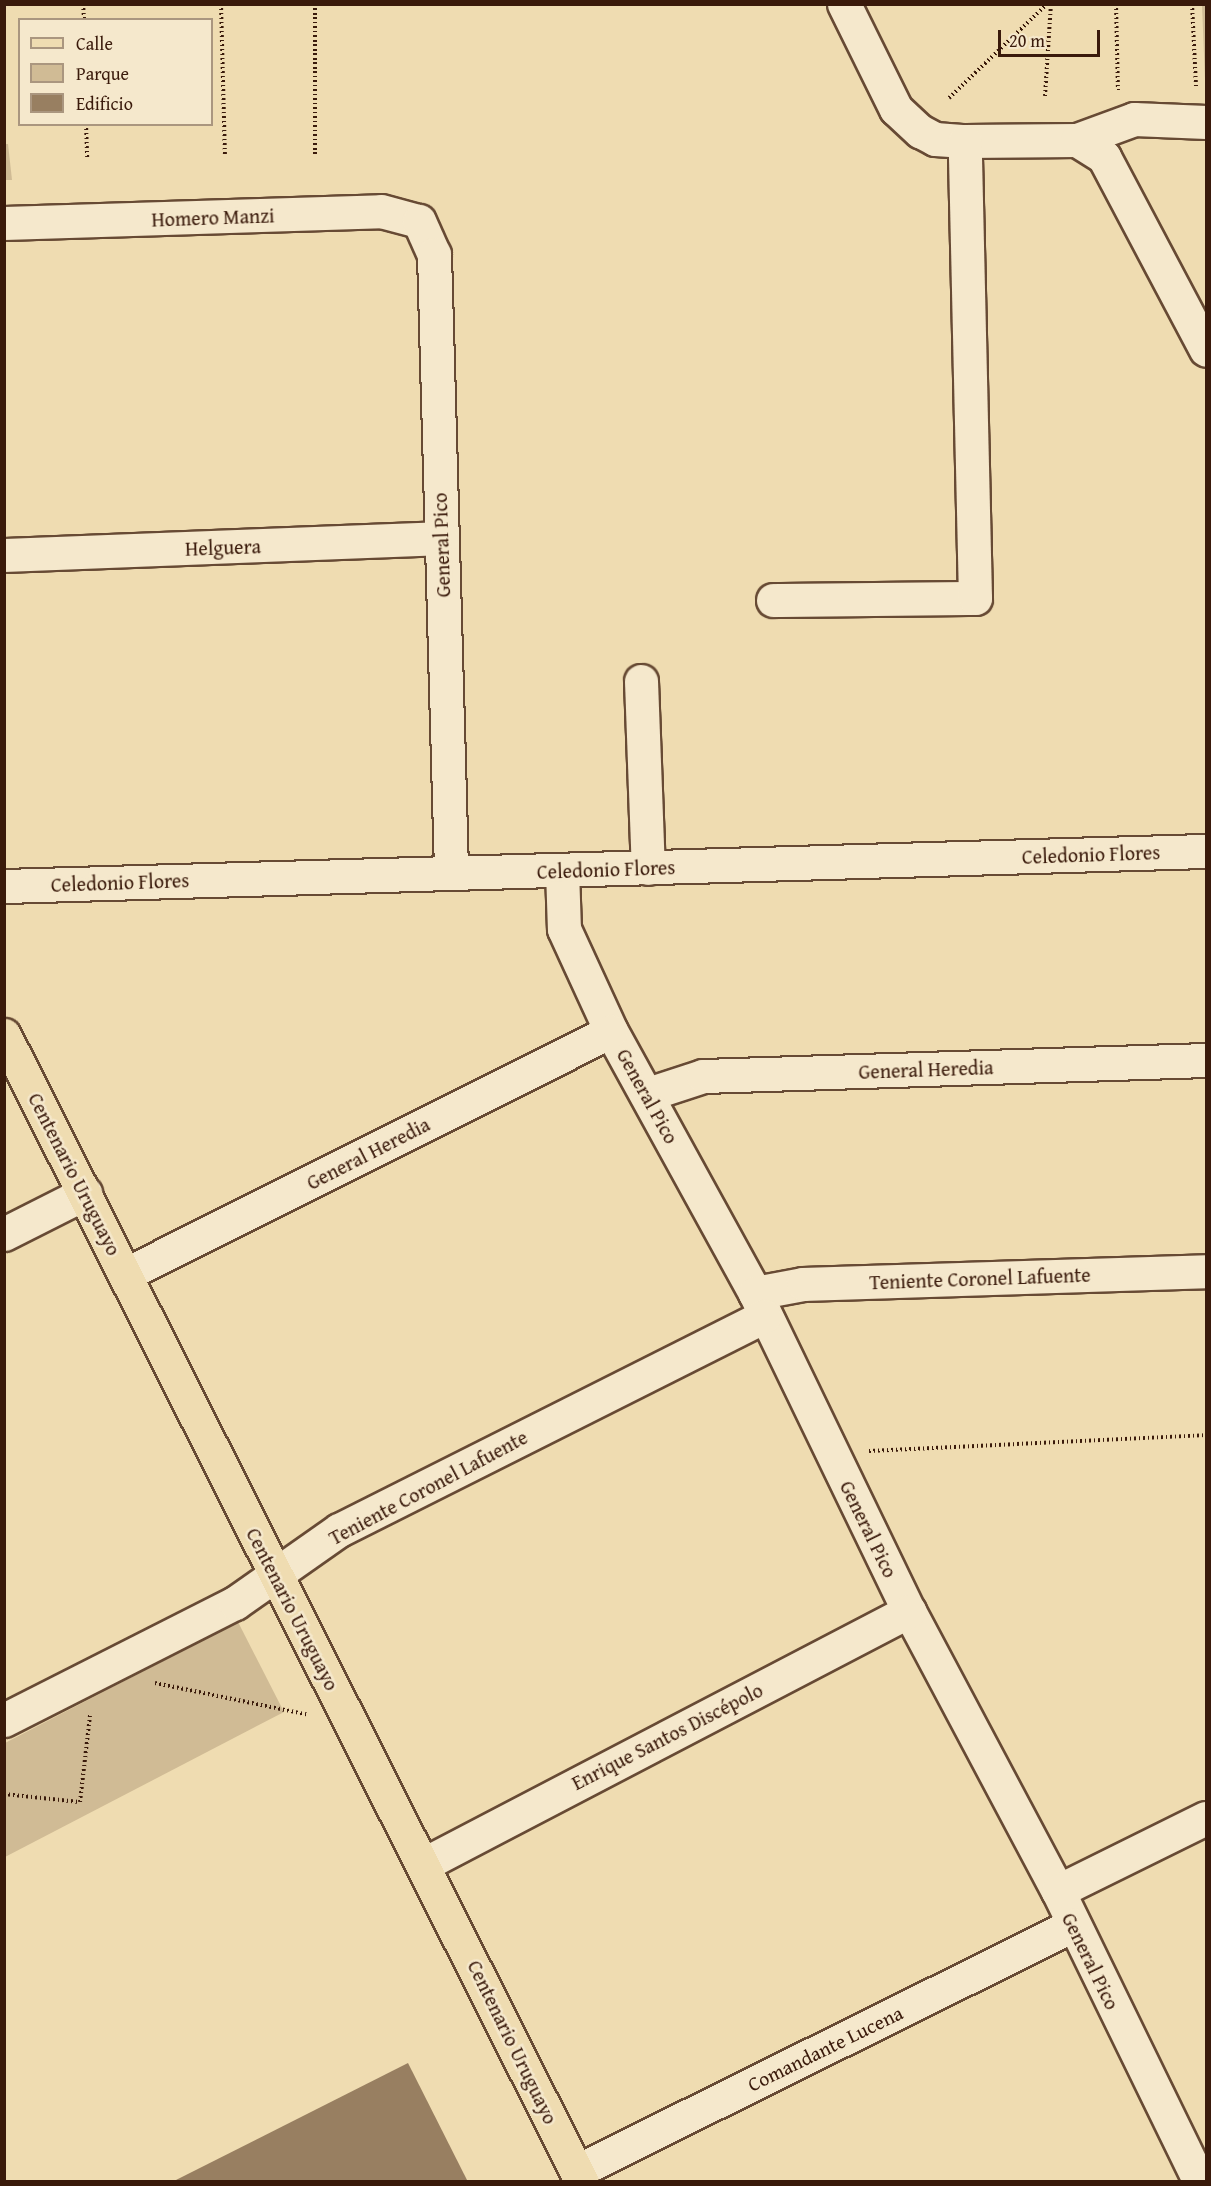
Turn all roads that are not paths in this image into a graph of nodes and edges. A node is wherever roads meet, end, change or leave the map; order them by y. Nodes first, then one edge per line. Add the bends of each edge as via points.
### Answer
1 (844, 4) edge
2 (1201, 107) edge
3 (1077, 140) junction
4 (965, 141) junction
5 (419, 221) joint
6 (4, 223) edge
7 (1206, 350) edge
8 (441, 538) junction
9 (4, 555) edge
10 (772, 600) dead end
11 (641, 681) dead end
12 (1206, 850) edge
13 (648, 868) junction
14 (562, 870) junction
15 (451, 872) junction
16 (4, 886) edge
17 (611, 1031) junction
18 (4, 1035) edge
19 (1206, 1060) edge
20 (648, 1094) junction
21 (85, 1193) junction
22 (4, 1234) edge
23 (1206, 1271) edge
24 (126, 1274) junction
25 (759, 1304) junction
26 (275, 1576) junction
27 (909, 1611) junction
28 (4, 1720) edge
29 (1206, 1818) edge
30 (426, 1863) junction
31 (1058, 1891) junction
32 (1073, 1924) junction
33 (580, 2176) edge
34 (1200, 2181) edge

1 - 4 street via 906,122 935,139
2 - 3 street via 1134,119
3 - 4 street
3 - 7 street via 1091,145 1119,178
4 - 10 street via 975,598
5 - 6 street, Homero Manzi via 381,211
5 - 8 street, General Pico via 434,254
8 - 9 street, Helguera
8 - 15 street, General Pico
11 - 13 street
12 - 13 street, Celedonio Flores
13 - 14 street, Celedonio Flores
14 - 15 street, Celedonio Flores
14 - 17 street, General Pico via 564,929
15 - 16 street, Celedonio Flores
17 - 20 street, General Pico
17 - 24 street, General Heredia
18 - 21 main road, Centenario Uruguayo
19 - 20 street, General Heredia via 703,1076
20 - 25 street, General Pico
21 - 22 street
21 - 24 main road, Centenario Uruguayo
23 - 25 street, Teniente Coronel Lafuente via 803,1284
24 - 26 main road, Centenario Uruguayo
25 - 26 street, Teniente Coronel Lafuente via 339,1530
25 - 27 street, General Pico
26 - 28 street, Teniente Coronel Lafuente via 235,1603
26 - 30 main road, Centenario Uruguayo
27 - 30 street, Enrique Santos Discépolo
27 - 31 street, General Pico
29 - 31 street
30 - 33 main road, Centenario Uruguayo
31 - 32 street, General Pico
32 - 33 street, Comandante Lucena
32 - 34 street, General Pico

